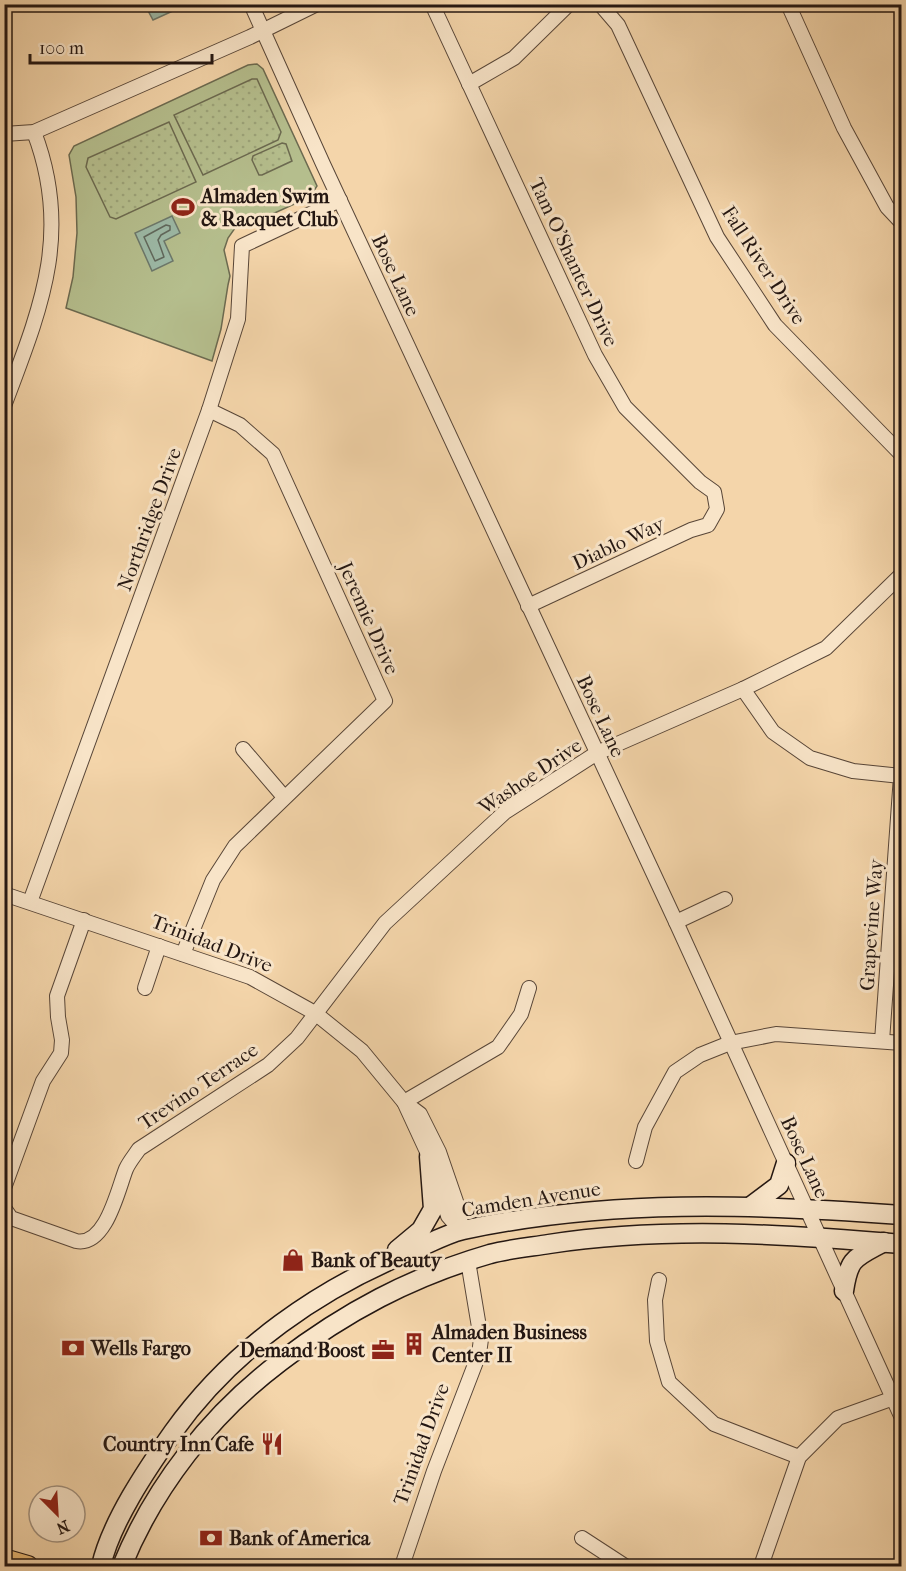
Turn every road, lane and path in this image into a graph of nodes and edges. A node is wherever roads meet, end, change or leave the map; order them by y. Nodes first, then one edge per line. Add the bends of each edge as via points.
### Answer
1 (251, 4) edge
2 (317, 4) edge
3 (432, 4) edge
4 (569, 4) edge
5 (600, 4) edge
6 (788, 4) edge
7 (264, 31) junction
8 (469, 84) junction
9 (34, 132) junction
10 (4, 134) edge
11 (340, 200) junction
12 (902, 223) edge
13 (4, 405) edge
14 (209, 410) junction
15 (902, 455) edge
16 (717, 509) joint
17 (902, 574) edge
18 (528, 606) junction
19 (742, 689) junction
20 (243, 749) dead end
21 (597, 753) junction
22 (902, 776) edge
23 (285, 797) junction
24 (4, 894) edge
25 (725, 899) dead end
26 (30, 902) junction
27 (84, 920) junction
28 (676, 922) junction
29 (159, 946) junction
30 (183, 954) junction
31 (145, 987) dead end
32 (529, 988) dead end
33 (315, 1013) junction
34 (882, 1041) junction
35 (902, 1042) edge
36 (730, 1043) junction
37 (404, 1102) junction
38 (429, 1156) junction
39 (636, 1161) dead end
40 (786, 1163) junction
41 (4, 1188) edge
42 (751, 1206) junction
43 (4, 1208) edge
44 (807, 1208) junction
45 (902, 1215) edge
46 (461, 1231) junction
47 (819, 1237) junction
48 (893, 1243) edge
49 (468, 1261) junction
50 (382, 1263) junction
51 (659, 1280) dead end
52 (844, 1291) junction
53 (897, 1396) edge
54 (902, 1418) edge
55 (799, 1457) junction
56 (582, 1538) dead end
57 (4, 1558) edge
58 (28, 1566) edge
59 (101, 1566) edge
60 (122, 1566) edge
61 (402, 1566) edge
62 (626, 1566) edge
63 (761, 1566) edge

1 - 7 street, Bose Lane
2 - 7 street
3 - 8 street, Tam O'Shanter Drive
4 - 8 street via 514,58
5 - 15 street, Fall River Drive via 618,25 717,237 775,325
6 - 12 street via 844,128 887,207
7 - 9 street
7 - 11 street, Bose Lane
8 - 16 street, Tam O'Shanter Drive via 595,355 625,407 714,492
9 - 10 street
9 - 13 street via 48,179 52,246 38,312
11 - 14 street, Northridge Drive via 242,246 238,319
11 - 18 street, Bose Lane
14 - 23 street, Jeremie Drive via 240,425 273,454 385,701
14 - 26 street, Northridge Drive
16 - 18 street, Diablo Way via 708,525
17 - 19 street, Washoe Drive via 826,648
18 - 21 street, Bose Lane
19 - 21 street, Washoe Drive
19 - 22 street via 773,732 810,759 853,771
20 - 23 street
21 - 28 street, Bose Lane
21 - 33 street, Washoe Drive via 505,812 385,923
22 - 34 street, Grapevine Way
23 - 30 street, Jeremie Drive via 235,846 213,880
24 - 26 street, Trinidad Drive
25 - 28 street
26 - 27 street, Trinidad Drive
27 - 29 street, Trinidad Drive
27 - 41 street via 57,996 61,1053 43,1081
28 - 36 street, Bose Lane
29 - 30 street, Trinidad Drive
29 - 31 street
30 - 33 street, Trinidad Drive via 250,977
32 - 37 street via 521,1014 498,1047
33 - 37 street, Trinidad Drive via 362,1051
33 - 43 street, Trevino Terrace via 297,1038 268,1065 140,1149 128,1166 103,1228 92,1238 76,1241 11,1218
34 - 35 street
34 - 36 street via 776,1034
36 - 39 street via 700,1055 675,1072 645,1127
36 - 40 street, Bose Lane
37 - 38 street, Trinidad Drive
37 - 46 street, Trinidad Drive via 420,1114 439,1152 460,1213
38 - 46 street, Trinidad Drive via 448,1216
38 - 50 main road via 433,1209 421,1230
40 - 42 main road via 779,1185
40 - 44 street, Bose Lane
42 - 44 main road, Camden Avenue
42 - 46 main road, Camden Avenue via 601,1210
44 - 45 main road, Camden Avenue
44 - 47 street, Bose Lane
46 - 49 main road, Trinidad Drive
46 - 50 main road, Camden Avenue
47 - 48 main road
47 - 49 main road via 687,1233 606,1237 493,1253
47 - 52 street, Bose Lane
48 - 52 main road via 851,1262
49 - 60 main road via 382,1296 338,1320 246,1389 194,1446 162,1490
49 - 61 street, Trinidad Drive via 481,1339 479,1354
50 - 59 main road, Camden Avenue via 303,1308 256,1343 207,1389 145,1474 113,1533
51 - 55 street via 657,1341 669,1382 714,1424
52 - 53 street, Bose Lane
53 - 54 street, Bose Lane
53 - 55 street via 838,1418
55 - 63 street
56 - 62 street
57 - 58 main road

